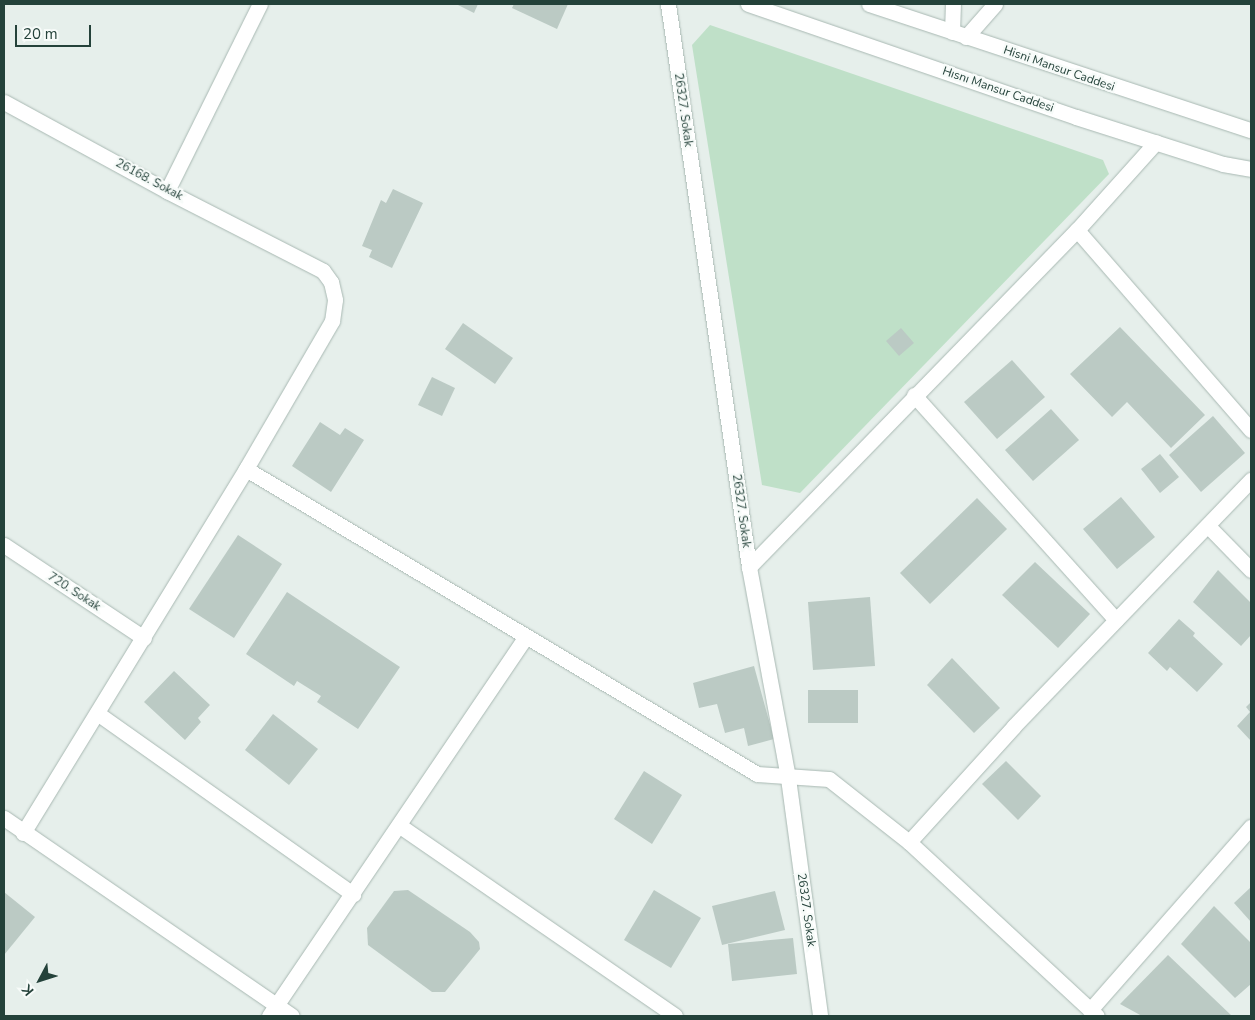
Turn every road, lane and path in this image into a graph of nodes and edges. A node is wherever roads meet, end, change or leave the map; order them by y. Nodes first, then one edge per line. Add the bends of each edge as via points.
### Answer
1 (260, 4) edge
2 (668, 4) edge
3 (748, 4) edge
4 (869, 4) edge
5 (954, 4) edge
6 (994, 4) edge
7 (959, 34) junction
8 (4, 102) edge
9 (1251, 130) edge
10 (1156, 142) junction
11 (1251, 169) edge
12 (167, 191) junction
13 (1077, 230) junction
14 (914, 395) junction
15 (1251, 430) edge
16 (246, 470) junction
17 (1251, 480) edge
18 (1209, 527) junction
19 (4, 545) edge
20 (749, 567) junction
21 (1251, 570) edge
22 (1116, 620) junction
23 (144, 638) junction
24 (525, 638) junction
25 (97, 713) junction
26 (788, 778) junction
27 (4, 818) edge
28 (400, 826) junction
29 (1251, 827) edge
30 (23, 833) junction
31 (909, 842) junction
32 (353, 894) junction
33 (273, 1011) edge
34 (1094, 1013) edge
35 (292, 1016) edge
36 (675, 1016) edge
37 (820, 1016) edge

1 - 12 street
2 - 20 street, 26327. Sokak
3 - 10 street, Hısnı Mansur Caddesi
4 - 7 street, Hisni Mansur Caddesi
5 - 7 street
6 - 7 street
7 - 9 street, Hisni Mansur Caddesi
8 - 12 street, 26168. Sokak
10 - 11 street, Hısnı Mansur Caddesi via 1223,164
10 - 13 street
12 - 16 street, 26168. Sokak via 323,271 331,282 335,300 332,321
13 - 14 street
13 - 15 street
14 - 20 street
14 - 22 street
16 - 23 street, 26168. Sokak
16 - 24 street
17 - 18 street
18 - 21 street
18 - 22 street
19 - 23 street, 720. Sokak
20 - 26 street, 26327. Sokak
22 - 31 street via 1007,733
23 - 25 street, 26168. Sokak
24 - 26 street via 757,774
24 - 28 street
25 - 30 street, 26168. Sokak
25 - 32 street
26 - 31 street via 829,779
26 - 37 street, 26327. Sokak
27 - 30 street
28 - 32 street
28 - 36 street
29 - 34 street
30 - 33 street
31 - 34 street
32 - 33 street
33 - 35 street

